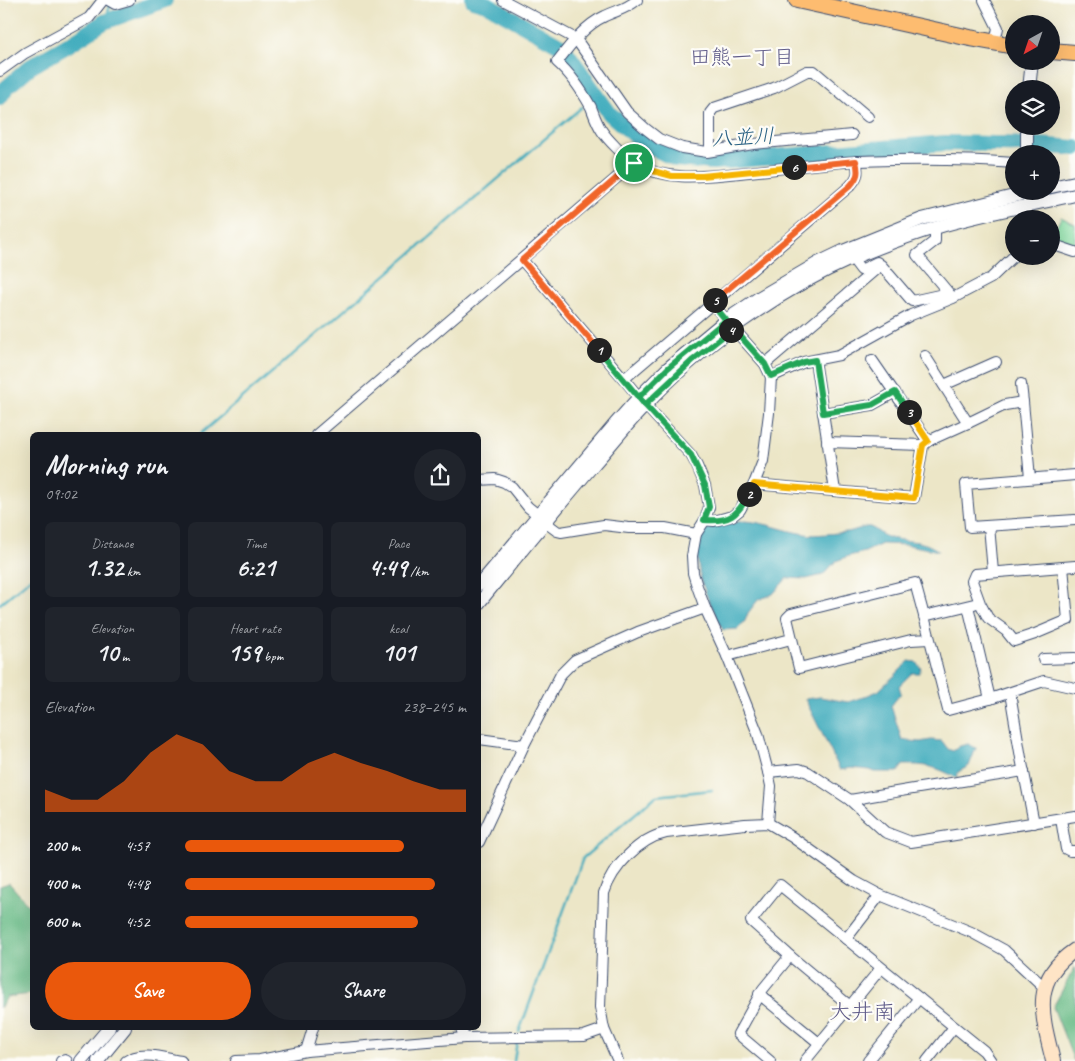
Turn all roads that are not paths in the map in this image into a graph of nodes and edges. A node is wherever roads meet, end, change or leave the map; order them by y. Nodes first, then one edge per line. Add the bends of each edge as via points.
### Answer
1 (103, 0) edge
2 (108, 0) edge
3 (129, 0) edge
4 (503, 0) edge
5 (637, 0) edge
6 (797, 0) edge
7 (984, 0) edge
8 (823, 3) edge
9 (574, 41) junction
10 (995, 42) junction
11 (1005, 44) edge
12 (1060, 52) edge
13 (1075, 53) edge
14 (0, 71) edge
15 (868, 118) dead end
16 (852, 135) dead end
17 (710, 151) junction
18 (856, 161) junction
19 (1005, 162) edge
20 (634, 163) junction
21 (1075, 182) edge
22 (1060, 185) edge
23 (1075, 195) edge
24 (1005, 198) edge
25 (1033, 210) edge
26 (1005, 214) edge
27 (935, 228) junction
28 (1060, 247) edge
29 (1075, 252) edge
30 (852, 258) junction
31 (522, 260) junction
32 (881, 265) junction
33 (1005, 265) edge
34 (950, 296) junction
35 (712, 303) junction
36 (729, 324) junction
37 (925, 356) dead end
38 (815, 360) junction
39 (872, 360) dead end
40 (996, 362) dead end
41 (765, 364) junction
42 (771, 376) junction
43 (624, 378) junction
44 (1021, 384) dead end
45 (944, 385) junction
46 (895, 392) junction
47 (642, 401) junction
48 (1023, 402) junction
49 (823, 413) junction
50 (968, 424) junction
51 (320, 432) edge
52 (827, 442) junction
53 (926, 443) junction
54 (1075, 475) edge
55 (1030, 478) junction
56 (481, 480) edge
57 (754, 484) junction
58 (835, 491) junction
59 (542, 518) junction
60 (704, 520) junction
61 (1075, 520) edge
62 (989, 526) junction
63 (696, 534) junction
64 (1075, 566) edge
65 (1063, 567) junction
66 (994, 572) junction
67 (481, 583) edge
68 (481, 600) edge
69 (980, 603) junction
70 (968, 606) junction
71 (705, 608) junction
72 (924, 616) junction
73 (791, 639) junction
74 (929, 639) junction
75 (727, 656) junction
76 (1075, 658) edge
77 (1043, 659) dead end
78 (1075, 688) edge
79 (1010, 693) junction
80 (990, 699) junction
81 (481, 739) edge
82 (524, 745) junction
83 (1024, 771) junction
84 (768, 772) junction
85 (850, 800) junction
86 (1075, 816) edge
87 (1061, 819) junction
88 (768, 823) junction
89 (1034, 823) junction
90 (481, 838) edge
91 (1075, 851) edge
92 (880, 895) junction
93 (846, 939) junction
94 (1075, 950) edge
95 (790, 956) junction
96 (882, 968) junction
97 (1044, 987) junction
98 (759, 994) junction
99 (919, 998) junction
100 (850, 1006) junction
101 (954, 1027) junction
102 (604, 1029) junction
103 (107, 1030) edge
104 (123, 1030) edge
105 (312, 1030) edge
106 (462, 1033) edge
107 (819, 1043) junction
108 (306, 1051) junction
109 (61, 1061) edge
110 (67, 1061) edge
111 (81, 1061) edge
112 (98, 1061) edge
113 (126, 1061) edge
114 (181, 1061) edge
115 (236, 1061) edge
116 (618, 1061) edge
117 (770, 1061) edge
118 (806, 1061) edge
119 (868, 1061) edge
120 (927, 1061) edge
121 (991, 1061) edge
122 (1053, 1061) edge

1 - 14 street via 89,18 25,53
2 - 3 street via 115,4
4 - 9 street
5 - 9 street via 590,25
6 - 8 main road
7 - 10 street via 998,28
8 - 10 main road
9 - 17 street via 627,112 646,129 682,148
9 - 20 street via 557,62 581,90 602,131
10 - 11 main road
12 - 13 main road
15 - 17 street via 814,71 807,71 774,88 714,108 710,113
16 - 17 street
18 - 19 street
18 - 20 street via 702,176 672,176
18 - 35 street via 857,178 850,186
20 - 31 street
21 - 22 street
23 - 25 street
24 - 36 street via 922,219 844,251 760,297
26 - 27 street via 984,215
27 - 30 street
27 - 34 street via 935,241 917,255
28 - 29 street
30 - 32 street via 861,270 878,262
30 - 36 street
31 - 43 street
31 - 51 street
32 - 34 street via 912,301
32 - 41 street
33 - 34 street via 991,278
34 - 38 street via 839,355
35 - 36 street
35 - 43 street
36 - 41 street
36 - 47 street via 693,360
37 - 45 street
38 - 42 street
38 - 49 street
39 - 46 street
40 - 45 street
41 - 42 street
42 - 57 street via 763,462
43 - 47 street
44 - 48 street
45 - 50 street
46 - 49 street via 872,405
46 - 53 street
47 - 59 street
47 - 60 street via 691,455 697,466 709,507
48 - 50 street via 1005,405
48 - 55 street
49 - 52 street
50 - 53 street
52 - 53 street
52 - 58 street
53 - 58 street via 914,498
54 - 55 street
55 - 62 street via 966,484 970,527
56 - 59 street via 495,479 512,487
57 - 58 street
57 - 60 street via 740,510 732,516
59 - 63 street via 557,531 604,525 665,528
59 - 67 street
59 - 68 street
60 - 63 street
61 - 62 street
62 - 66 street
63 - 71 street via 693,574
64 - 65 street
65 - 66 street
65 - 69 street via 1068,620 1014,641 988,618
66 - 69 street via 975,574 972,581
69 - 70 street
70 - 72 street
70 - 80 street
71 - 75 street
71 - 82 street via 638,632 575,660 561,674
72 - 73 street via 915,583 791,614 787,618
72 - 74 street
73 - 74 street via 799,668 911,640
73 - 75 street
74 - 80 street via 948,710
75 - 84 street via 758,734
76 - 77 street
78 - 79 street via 1044,681
79 - 80 street
79 - 83 street
81 - 82 street
82 - 90 street
83 - 85 street
83 - 89 street
84 - 85 street via 800,769
84 - 88 street via 771,786
85 - 89 street via 885,832 911,842
86 - 87 street
87 - 89 street
87 - 91 street via 1066,849
88 - 92 street
88 - 102 street via 666,832 643,842 622,862 607,882 604,893 600,1007
92 - 93 street
92 - 97 street via 971,932 1004,950
93 - 95 street via 780,885 751,921
93 - 96 street
94 - 97 main road via 1055,967
95 - 98 street
95 - 100 street
96 - 99 street
96 - 100 street
97 - 122 main road via 1044,1024
98 - 107 street
98 - 117 street via 738,1034
99 - 101 street
99 - 119 street
100 - 107 street
101 - 120 street
101 - 121 street via 984,1051
102 - 106 street via 584,1036
102 - 116 street
103 - 111 street
104 - 112 street
105 - 108 street
106 - 108 street
107 - 118 street
108 - 115 street
109 - 110 street
113 - 114 street via 152,1056

